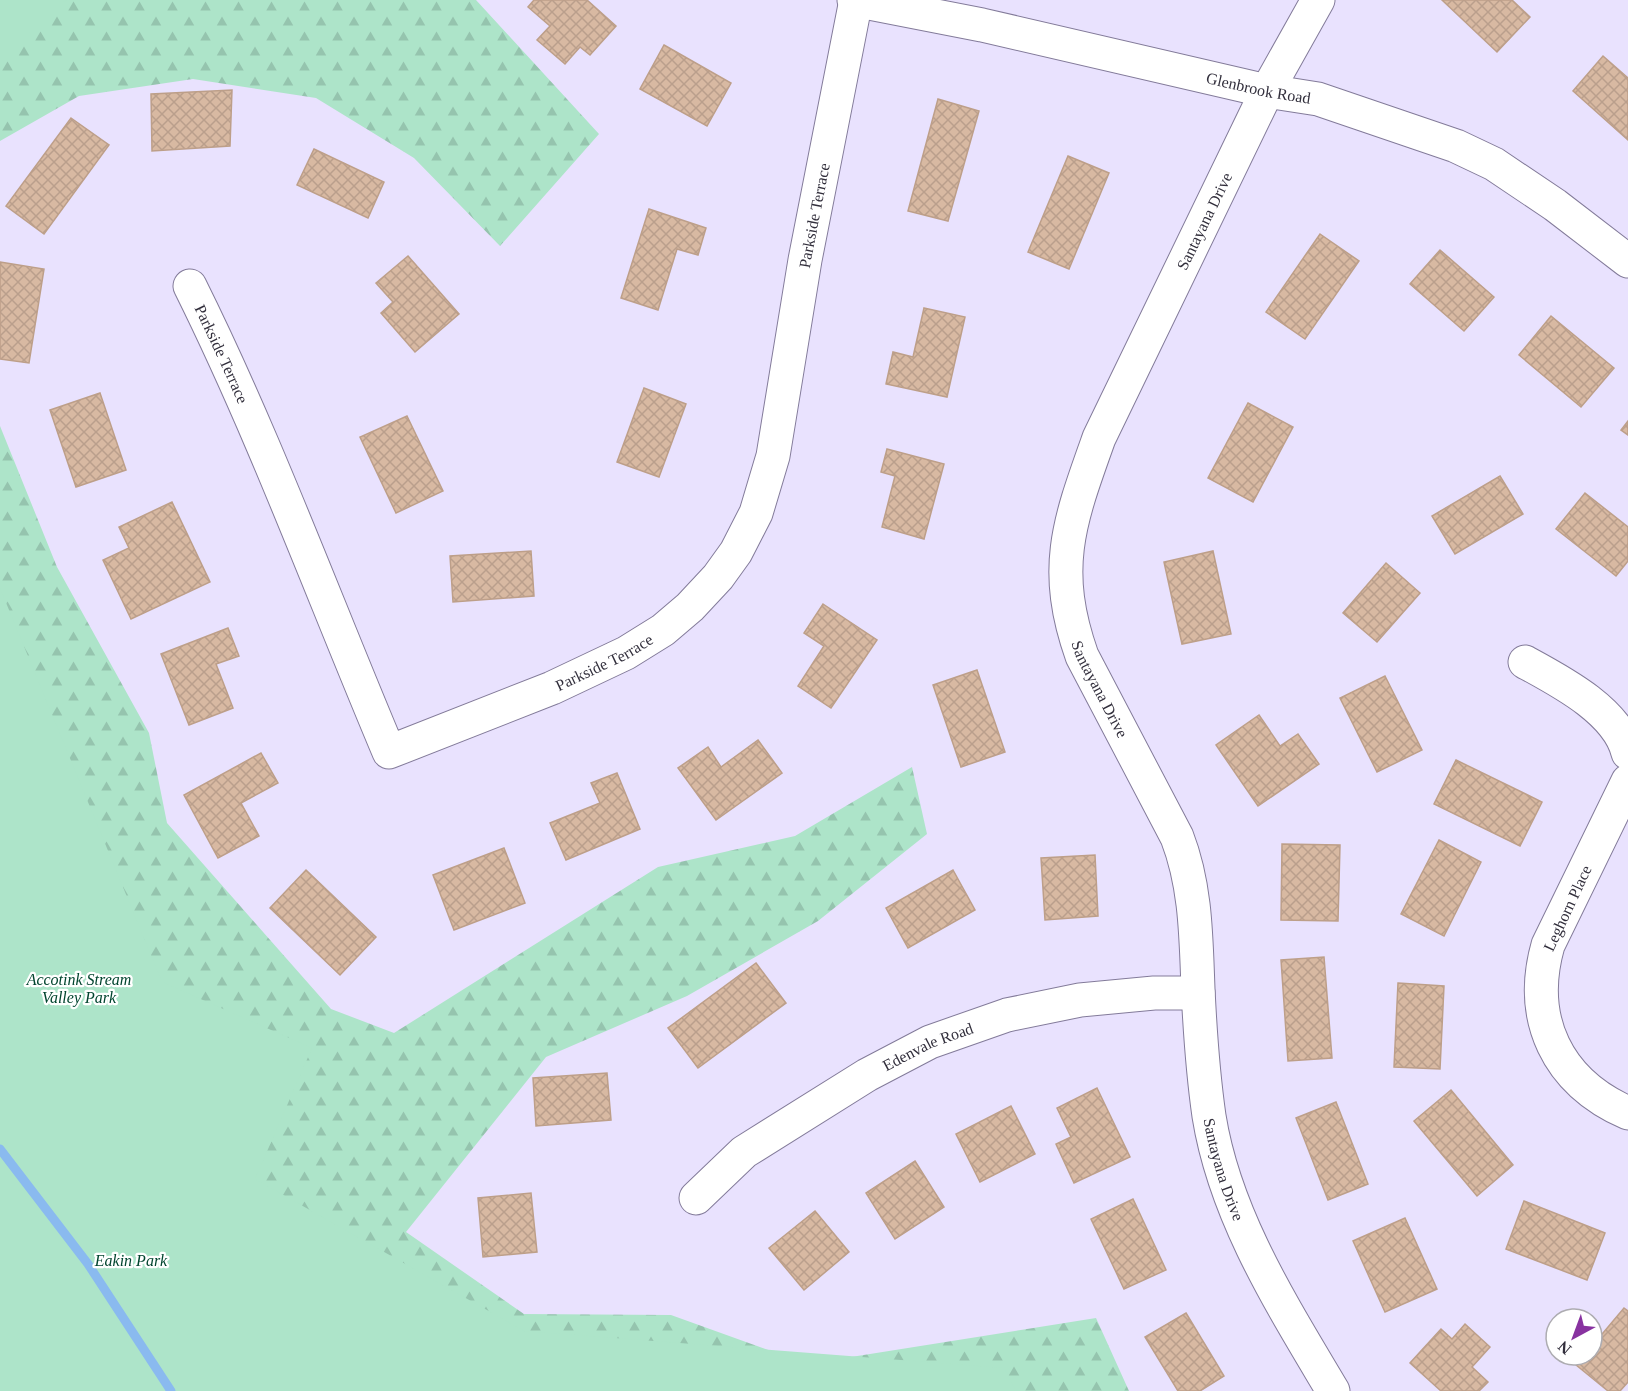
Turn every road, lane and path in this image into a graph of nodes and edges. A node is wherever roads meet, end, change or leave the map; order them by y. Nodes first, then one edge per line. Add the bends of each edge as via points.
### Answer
1 (855, 0) edge
2 (1318, 0) edge
3 (1268, 91) junction
4 (1628, 261) edge
5 (190, 286) dead end
6 (1525, 662) dead end
7 (1628, 753) edge
8 (1628, 781) edge
9 (1198, 993) junction
10 (1628, 1113) edge
11 (696, 1198) dead end
12 (1334, 1391) edge

1 - 3 street, Glenbrook Road
1 - 5 street, Parkside Terrace via 805,260 773,456 756,513 736,552 690,607 626,653 552,688 389,752 230,364
2 - 3 street, Santayana Drive
3 - 4 street, Glenbrook Road via 1318,99 1456,146 1494,164
3 - 9 street, Santayana Drive via 1099,438 1080,490 1064,557 1066,601 1082,656 1187,862 1196,915
6 - 7 street via 1570,687 1614,725
8 - 10 street, Leghorn Place via 1548,945 1539,991 1546,1027 1562,1060 1581,1084 1606,1103
9 - 11 street, Edenvale Road via 1080,1000 1007,1015 930,1042 867,1075 744,1152
9 - 12 street, Santayana Drive via 1209,1116 1222,1170 1247,1238

